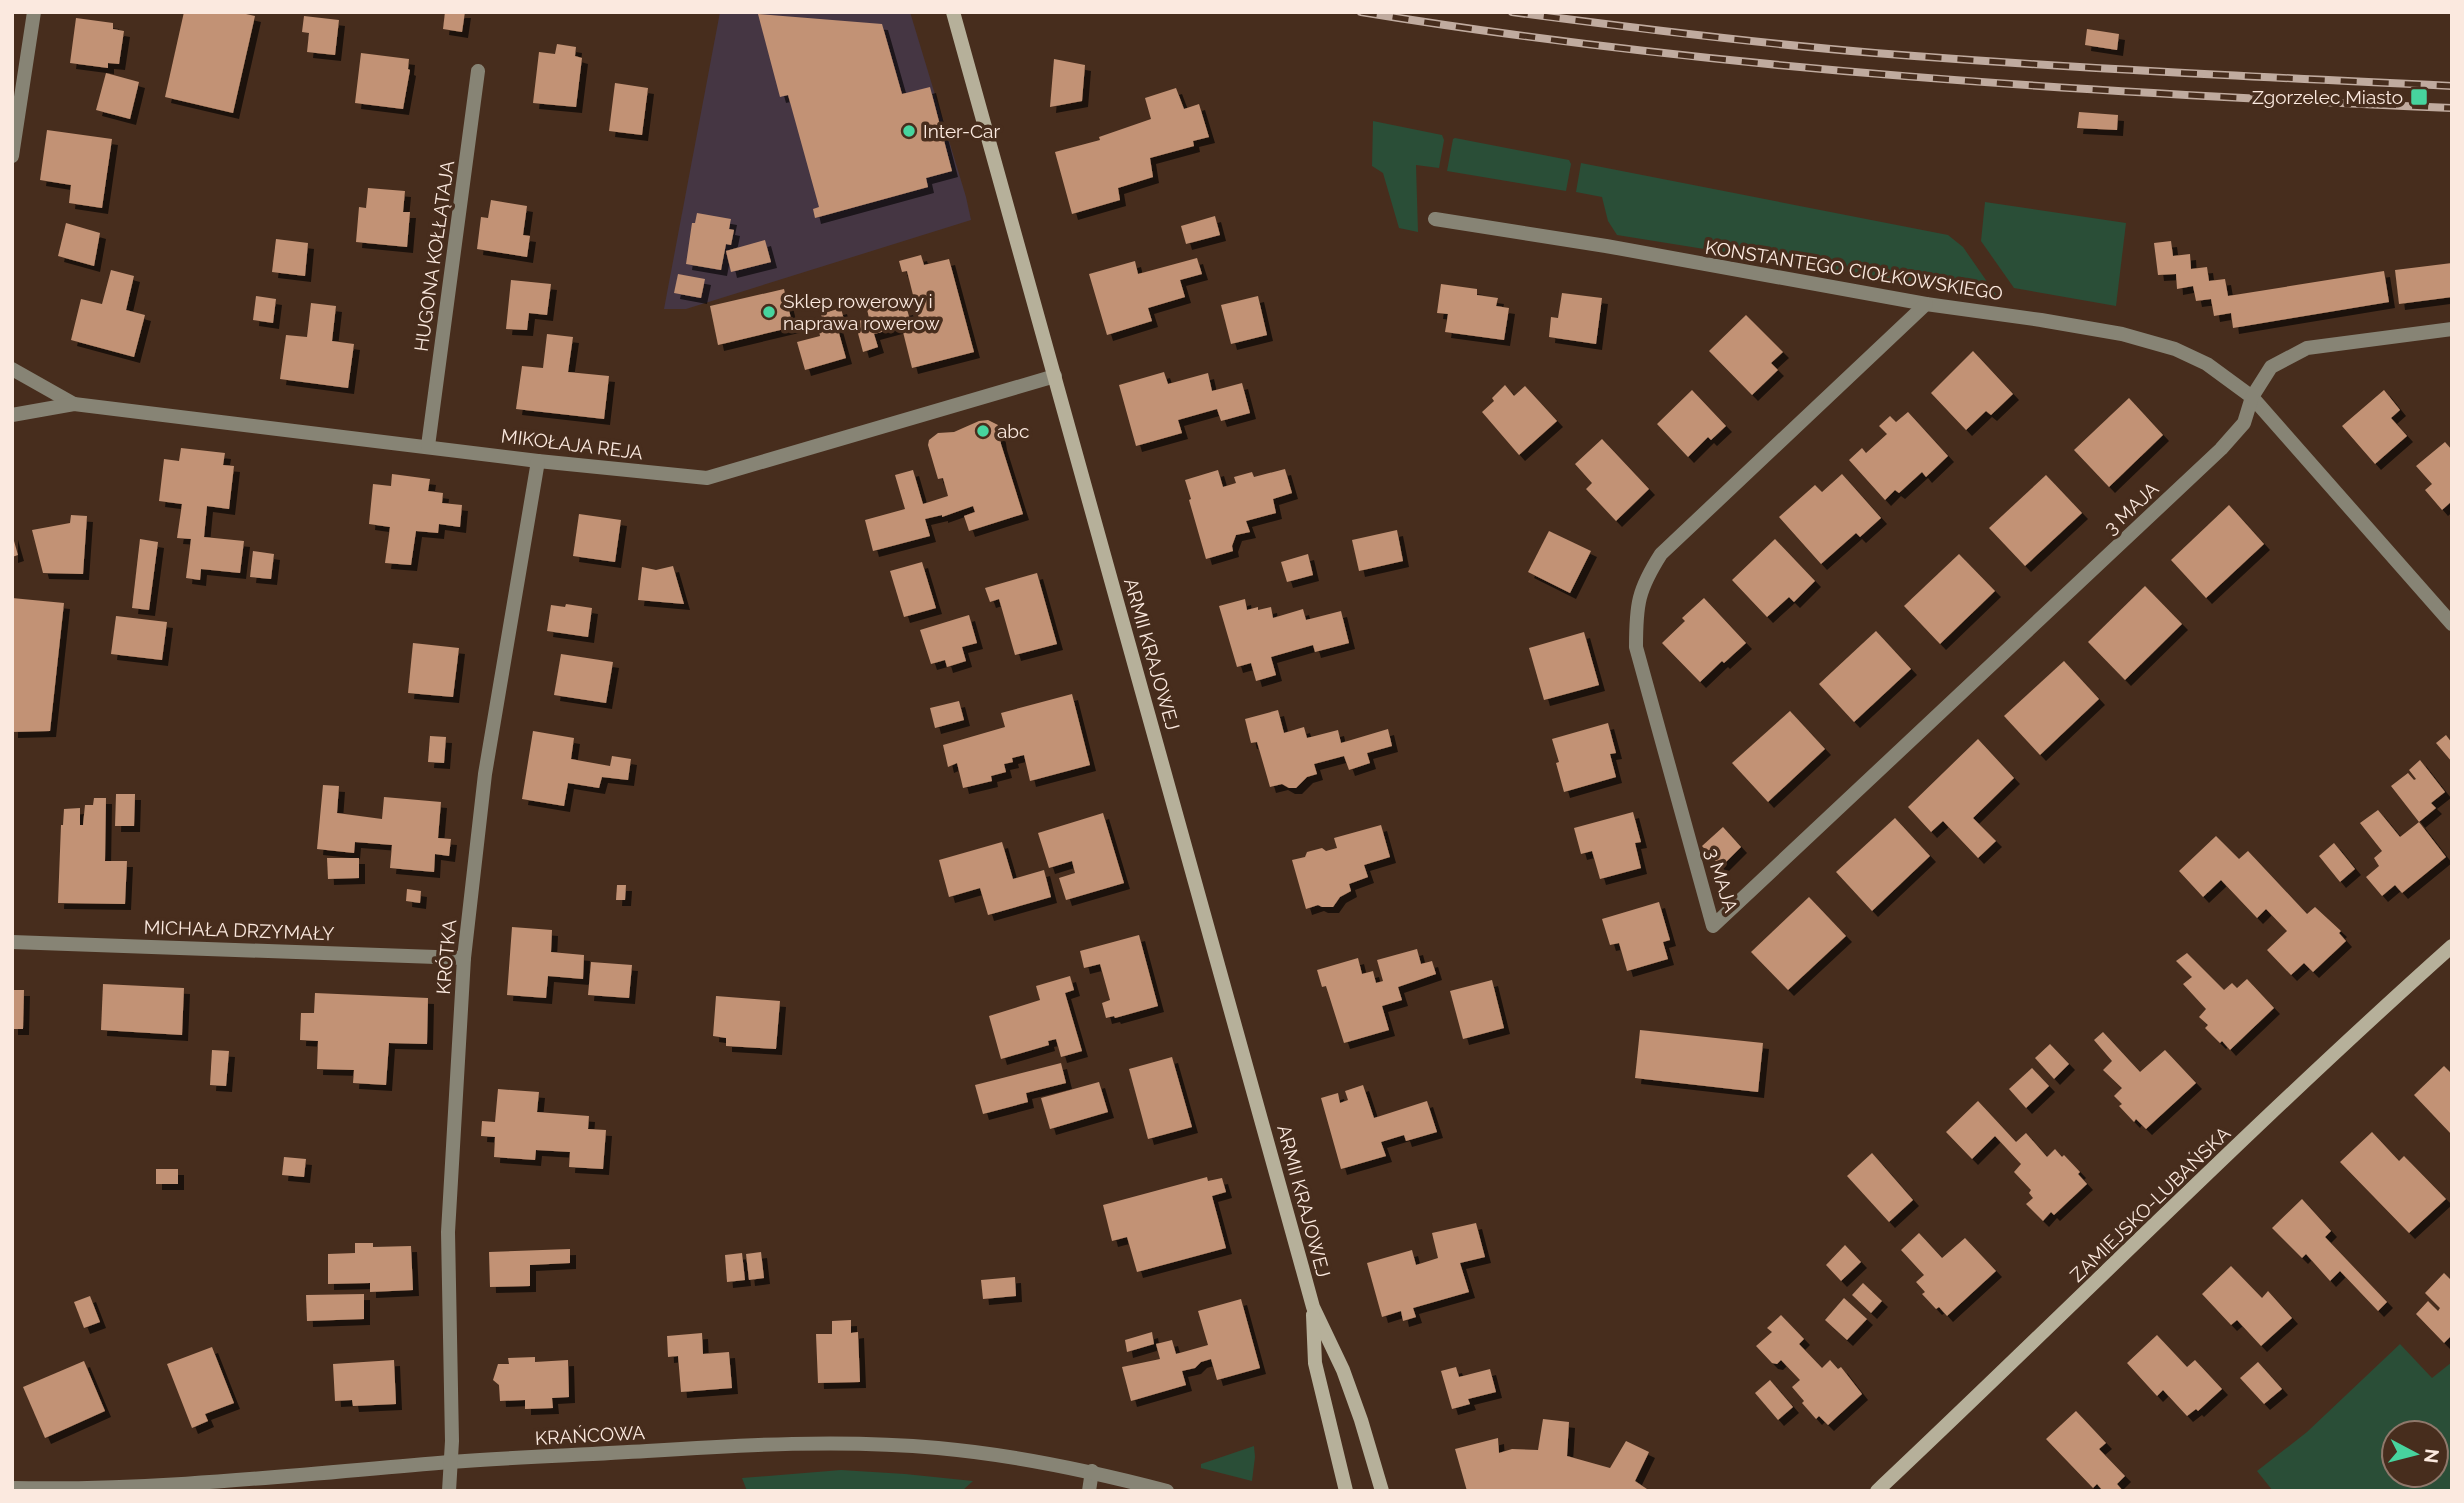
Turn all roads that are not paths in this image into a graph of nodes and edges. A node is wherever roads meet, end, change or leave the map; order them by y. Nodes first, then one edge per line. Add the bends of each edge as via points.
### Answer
1 (34, 12) edge
2 (954, 15) edge
3 (478, 71) dead end
4 (12, 156) edge
5 (1435, 219) dead end
6 (1926, 304) junction
7 (2452, 329) edge
8 (12, 369) edge
9 (1055, 376) junction
10 (2252, 397) junction
11 (74, 404) junction
12 (12, 415) edge
13 (428, 446) junction
14 (538, 461) junction
15 (2452, 624) edge
16 (12, 942) edge
17 (2452, 946) edge
18 (464, 958) junction
19 (1313, 1307) junction
20 (451, 1462) junction
21 (1092, 1471) junction
22 (12, 1488) edge
23 (449, 1491) edge
24 (1089, 1491) edge
25 (1167, 1491) edge
26 (1346, 1491) edge
27 (1382, 1491) edge
28 (1877, 1491) edge

1 - 4 street
2 - 9 main road, ARMII KRAJOWEJ
3 - 13 street, HUGONA KOŁŁĄTAJA
5 - 6 street, KONSTANTEGO CIOŁKOWSKIEGO
6 - 10 street, KONSTANTEGO CIOŁKOWSKIEGO via 2122,334 2161,345 2207,365
6 - 10 street, 3 MAJA via 1661,554 1644,581 1636,610 1636,647 1713,926 2221,449 2244,423
7 - 10 street via 2306,348 2271,367
8 - 11 street, MIKOŁAJA REJA
9 - 14 street, MIKOŁAJA REJA via 707,478
9 - 19 main road, ARMII KRAJOWEJ
10 - 15 street, KONSTANTEGO CIOŁKOWSKIEGO
11 - 12 street, MIKOŁAJA REJA
11 - 13 street, MIKOŁAJA REJA
13 - 14 street, MIKOŁAJA REJA
14 - 18 street, KRÓTKA via 485,774
16 - 18 street, MICHAŁA DRZYMAŁY
17 - 28 main road, ZAMIEJSKO-LUBAŃSKA via 2329,1056
18 - 20 street, KRÓTKA via 448,1232
19 - 26 main road, ARMII KRAJOWEJ via 1315,1363
19 - 27 main road, ARMII KRAJOWEJ via 1343,1370
20 - 21 street, KRAŃCOWA via 842,1444 936,1447
20 - 22 street, KRAŃCOWA via 187,1485
20 - 23 street, KRÓTKA
21 - 24 street
21 - 25 street, KRAŃCOWA

